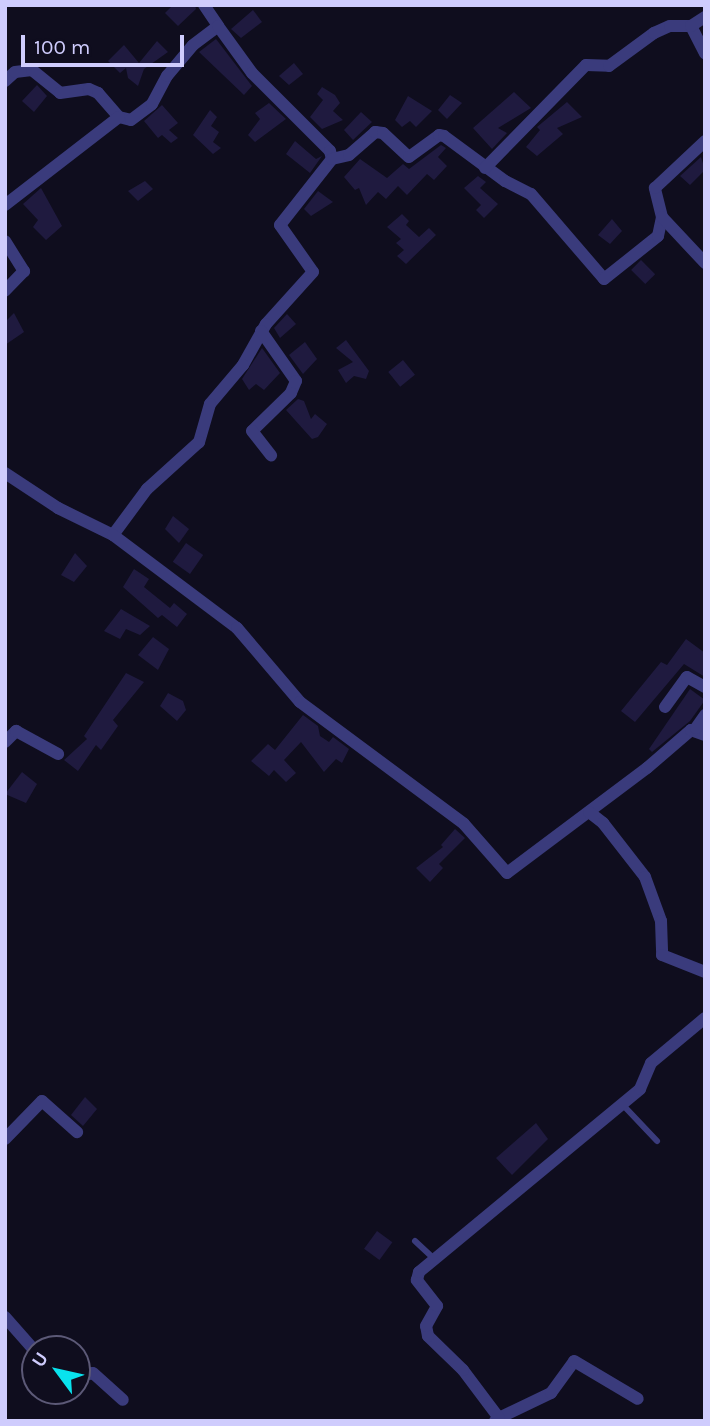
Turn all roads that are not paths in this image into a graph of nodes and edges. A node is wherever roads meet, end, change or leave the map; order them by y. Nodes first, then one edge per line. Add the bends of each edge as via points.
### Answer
1 (204, 5) edge
2 (705, 17) edge
3 (218, 26) junction
4 (691, 26) junction
5 (705, 54) edge
6 (5, 81) edge
7 (119, 117) junction
8 (705, 141) edge
9 (332, 159) junction
10 (485, 167) junction
11 (5, 205) edge
12 (662, 217) junction
13 (5, 241) edge
14 (705, 263) edge
15 (5, 291) edge
16 (261, 331) junction
17 (271, 455) dead end
18 (5, 457) edge
19 (6, 472) edge
20 (113, 535) junction
21 (705, 687) edge
22 (665, 707) dead end
23 (705, 715) edge
24 (700, 732) edge
25 (5, 742) edge
26 (58, 754) dead end
27 (589, 812) junction
28 (705, 972) edge
29 (705, 1018) edge
30 (622, 1104) junction
31 (77, 1132) dead end
32 (5, 1139) edge
33 (657, 1141) dead end
34 (415, 1241) dead end
35 (433, 1259) junction
36 (5, 1317) edge
37 (21, 1335) edge
38 (91, 1374) edge
39 (638, 1399) dead end
40 (123, 1400) dead end
41 (497, 1419) edge

1 - 3 street
2 - 4 street
3 - 7 street via 167,76 152,104 131,120
3 - 9 street via 252,73 330,151
4 - 5 street
4 - 10 street via 670,26 654,33 609,66 586,65
6 - 7 street via 15,72 32,70 60,93 89,89 98,93
7 - 11 street
8 - 12 street via 659,180 654,193
9 - 10 street via 349,155 379,131 409,157 444,136
9 - 16 street via 280,225 313,272
10 - 12 street via 531,194 600,279 658,236
12 - 14 street
13 - 15 street via 24,271
16 - 17 street via 296,381 252,431
16 - 20 street via 243,365 210,404 199,442 147,489
18 - 19 street
19 - 20 street via 58,508
20 - 27 street via 237,628 300,702 464,824 507,873
21 - 22 street via 687,677
23 - 24 street
24 - 27 street
25 - 26 street via 16,731
27 - 28 street via 603,822 645,877 661,921 662,955
29 - 30 street via 651,1063 643,1086
30 - 33 lane
30 - 35 street
31 - 32 street via 42,1101
34 - 35 lane
35 - 41 street via 417,1280 437,1306 426,1326 428,1336 463,1370
36 - 37 street
38 - 40 street
39 - 41 street via 575,1360 551,1394

